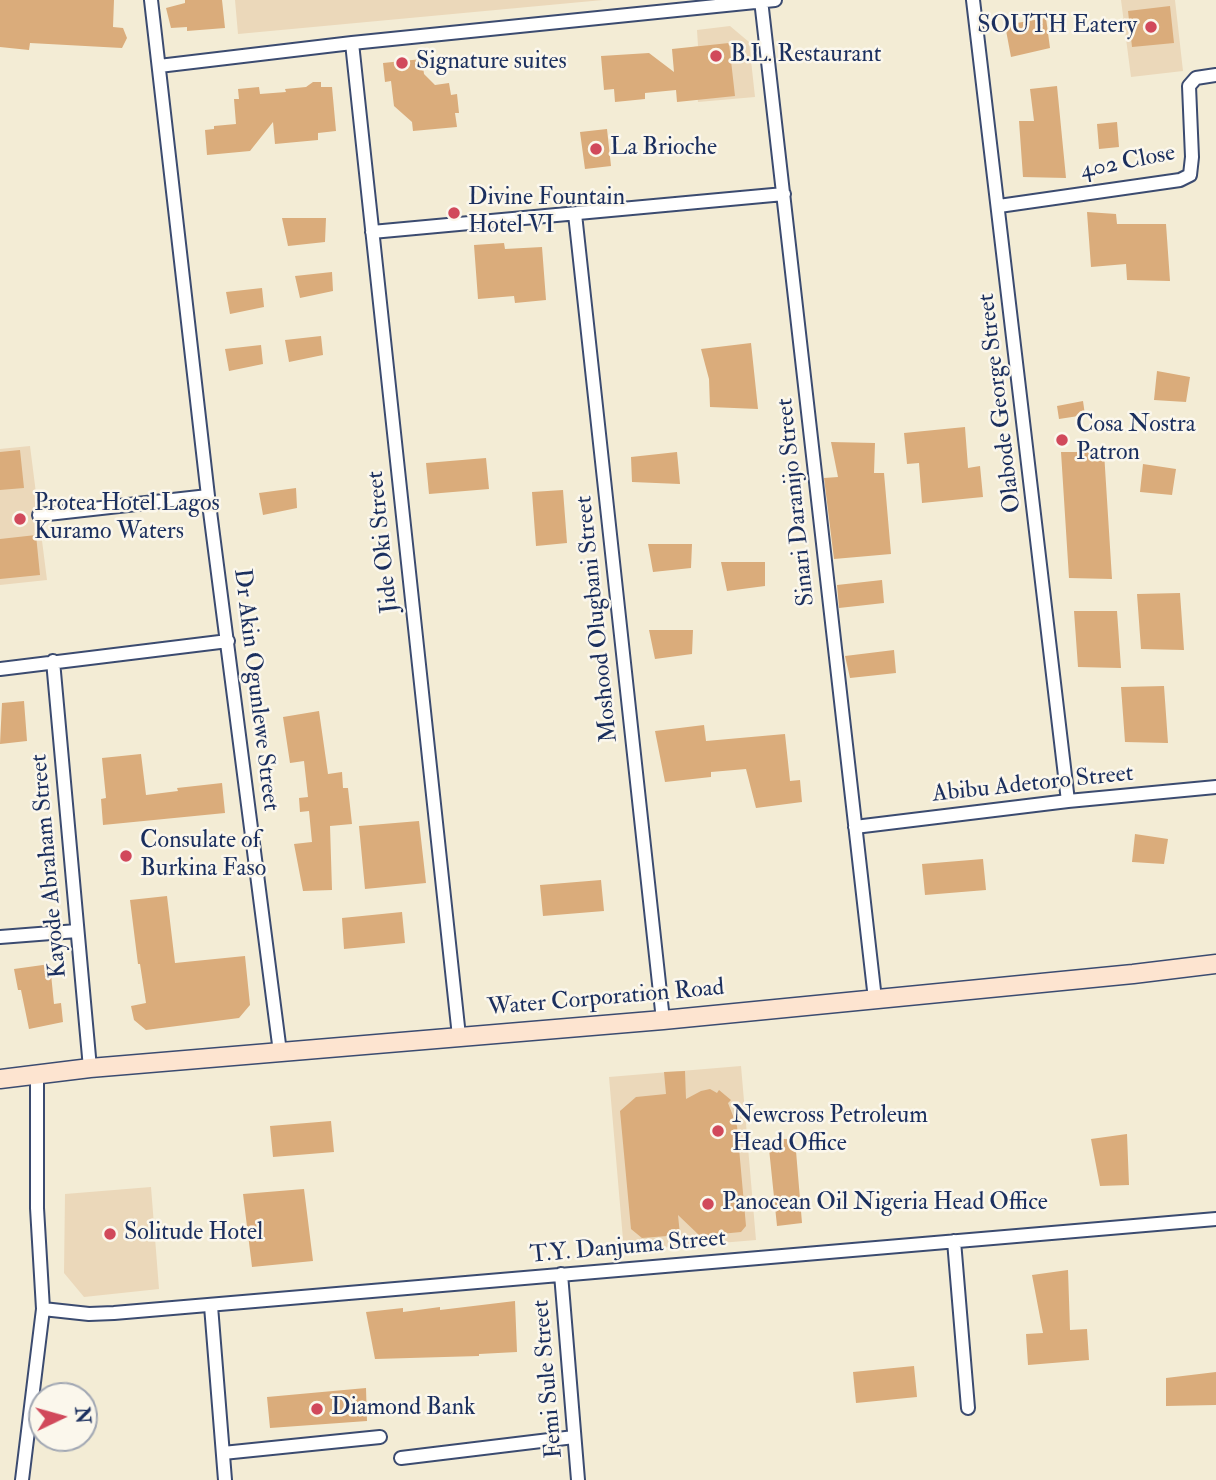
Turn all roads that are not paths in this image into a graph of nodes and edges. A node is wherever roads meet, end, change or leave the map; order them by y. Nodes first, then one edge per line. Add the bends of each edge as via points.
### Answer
1 (151, 0) edge
2 (765, 0) edge
3 (973, 0) edge
4 (352, 43) junction
5 (159, 66) junction
6 (1216, 75) edge
7 (784, 194) junction
8 (999, 206) junction
9 (575, 214) junction
10 (372, 232) junction
11 (208, 496) junction
12 (39, 515) dead end
13 (228, 641) junction
14 (53, 661) junction
15 (0, 669) edge
16 (1216, 787) edge
17 (1068, 801) junction
18 (855, 827) junction
19 (77, 931) junction
20 (0, 937) edge
21 (1216, 964) edge
22 (875, 999) junction
23 (663, 1020) junction
24 (458, 1036) junction
25 (281, 1052) junction
26 (90, 1068) junction
27 (37, 1075) junction
28 (0, 1079) edge
29 (1216, 1219) edge
30 (954, 1241) junction
31 (561, 1274) junction
32 (211, 1306) junction
33 (43, 1309) junction
34 (968, 1408) dead end
35 (380, 1437) dead end
36 (574, 1437) junction
37 (223, 1454) junction
38 (401, 1458) dead end
39 (22, 1480) edge
40 (225, 1480) edge
41 (578, 1480) edge

1 - 5 street, Dr Akin Ogunlewe Street
2 - 4 street
2 - 7 street, Sinari Daranijo Street
3 - 8 street, Olabode George Street
4 - 5 street
4 - 10 street, Jide Oki Street
5 - 11 street, Dr Akin Ogunlewe Street
6 - 8 street, 402 Close via 1196,78 1189,86 1190,175
7 - 9 street
7 - 18 street, Sinari Daranijo Street
8 - 17 street, Olabode George Street
9 - 10 street
9 - 23 street, Moshood Olugbani Street
10 - 24 street, Jide Oki Street
11 - 12 street
11 - 13 street, Dr Akin Ogunlewe Street
13 - 14 street
13 - 25 street, Dr Akin Ogunlewe Street
14 - 15 street
14 - 19 street, Kayode Abraham Street
16 - 17 street, Abibu Adetoro Street
17 - 18 street, Abibu Adetoro Street
18 - 22 street, Sinari Daranijo Street
19 - 20 street
19 - 26 street, Kayode Abraham Street
21 - 22 street, Water Corporation Road
22 - 23 street, Water Corporation Road
23 - 24 street, Water Corporation Road
24 - 25 street, Water Corporation Road
25 - 26 street, Water Corporation Road
26 - 27 street, Water Corporation Road
27 - 28 street, Water Corporation Road
27 - 33 street
29 - 30 street, T.Y. Danjuma Street
30 - 31 street, T.Y. Danjuma Street
30 - 34 street
31 - 32 street, T.Y. Danjuma Street
31 - 36 street, Femi Sule Street
32 - 33 street, T.Y. Danjuma Street via 89,1314
32 - 37 street
33 - 39 street
35 - 37 street
36 - 38 street
36 - 41 street, Femi Sule Street
37 - 40 street

